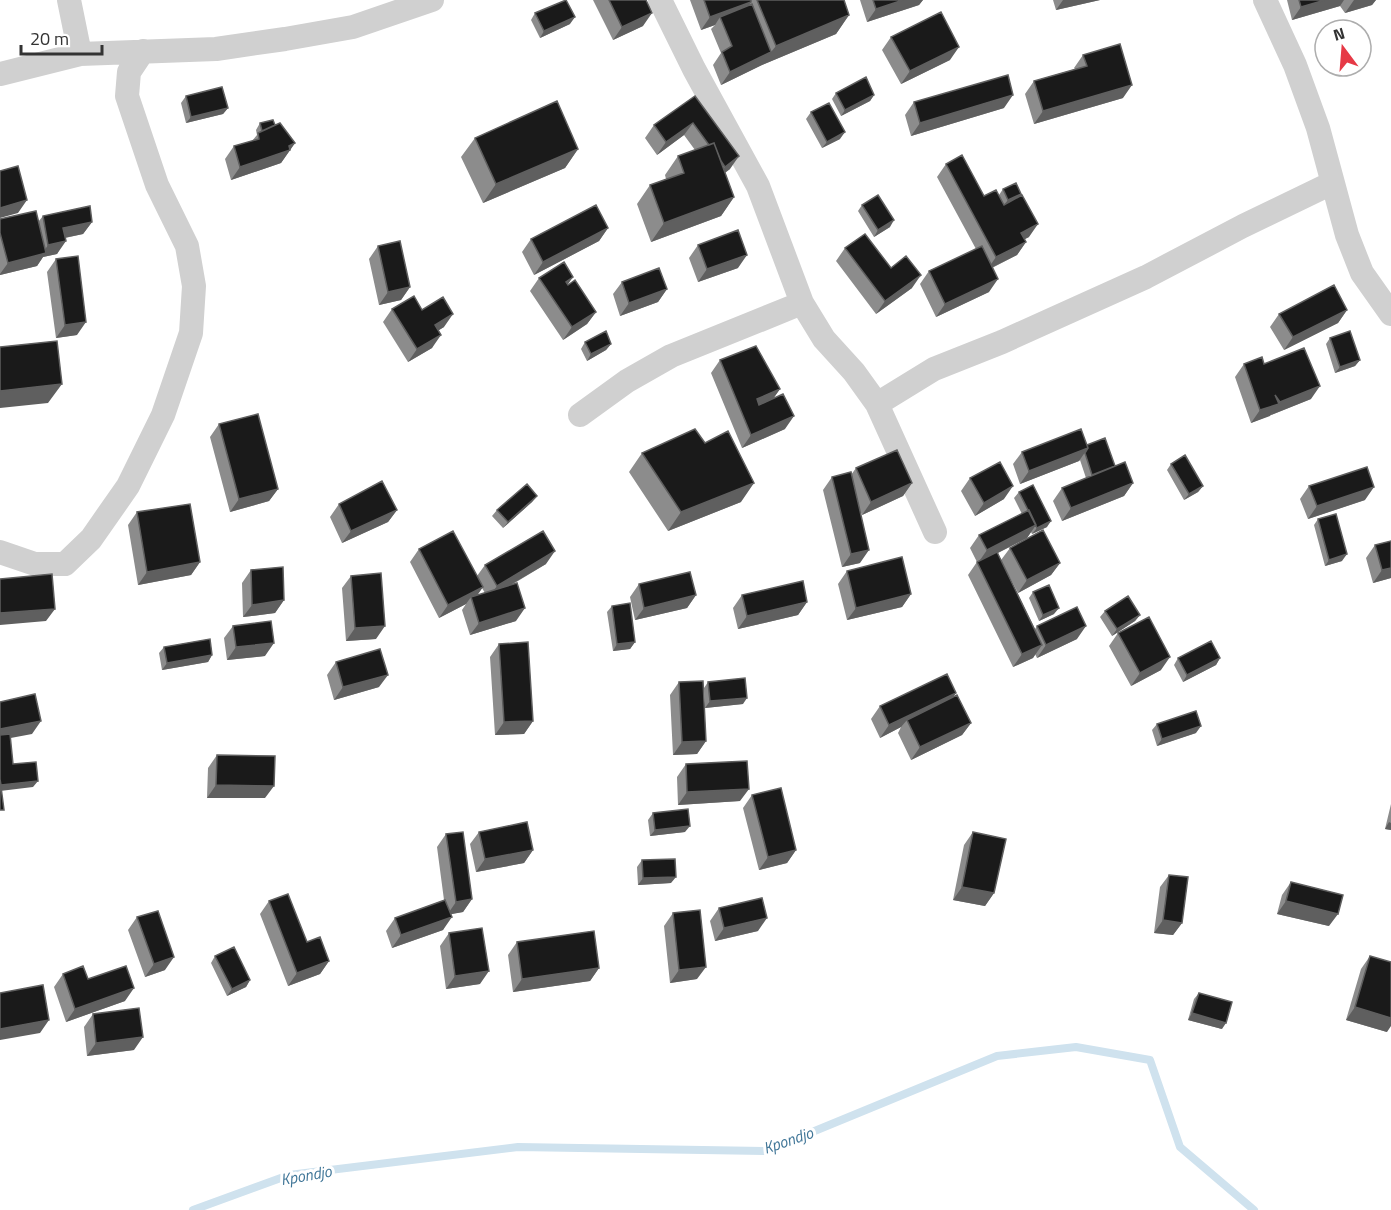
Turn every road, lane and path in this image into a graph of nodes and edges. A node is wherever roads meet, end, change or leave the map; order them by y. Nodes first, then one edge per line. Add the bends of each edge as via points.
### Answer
1 (69, 0) edge
2 (432, 0) edge
3 (660, 0) edge
4 (1264, 0) edge
5 (143, 51) junction
6 (80, 54) junction
7 (0, 74) edge
8 (1332, 183) junction
9 (802, 303) junction
10 (1391, 314) edge
11 (877, 404) junction
12 (580, 415) dead end
13 (935, 532) dead end
14 (0, 552) edge

1 - 6 street
2 - 5 street via 353,27 285,39 216,49
3 - 9 street via 758,186
4 - 8 street via 1295,65 1318,128
5 - 6 street
5 - 14 street via 129,72 127,96 157,185 187,246 194,286 191,333 163,416 128,486 91,540 65,564 35,564
6 - 7 street
8 - 10 street via 1362,273
8 - 11 street via 1146,277 934,369
9 - 11 street via 824,339
9 - 12 street via 672,356 627,381
11 - 13 street

